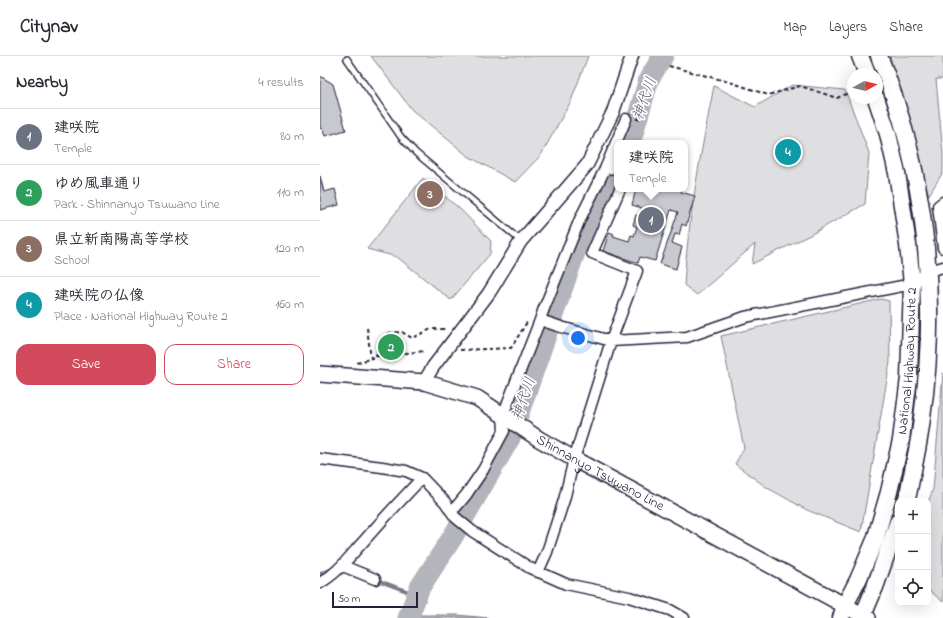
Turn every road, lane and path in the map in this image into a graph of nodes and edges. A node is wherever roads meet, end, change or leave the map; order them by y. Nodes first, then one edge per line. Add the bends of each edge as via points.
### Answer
1 (632, 56) edge
2 (860, 56) edge
3 (879, 56) edge
4 (347, 59) dead end
5 (669, 66) dead end
6 (865, 68) edge
7 (847, 94) edge
8 (878, 104) edge
9 (626, 119) dead end
10 (617, 140) edge
11 (614, 148) edge
12 (614, 168) edge
13 (605, 169) junction
14 (619, 192) edge
15 (943, 202) edge
16 (520, 241) junction
17 (943, 248) edge
18 (936, 269) edge
19 (912, 284) junction
20 (541, 315) junction
21 (367, 328) dead end
22 (447, 329) dead end
23 (611, 341) junction
24 (460, 350) dead end
25 (425, 351) dead end
26 (376, 357) junction
27 (371, 359) junction
28 (356, 364) dead end
29 (320, 374) edge
30 (424, 382) junction
31 (506, 418) junction
32 (320, 459) edge
33 (574, 459) junction
34 (422, 478) junction
35 (907, 498) edge
36 (452, 513) junction
37 (895, 530) edge
38 (343, 566) junction
39 (538, 572) junction
40 (376, 579) dead end
41 (320, 583) edge
42 (843, 612) edge
43 (864, 617) edge
44 (684, 618) edge

1 - 16 street via 613,112 587,165
2 - 6 highway
3 - 18 highway, National Highway Route 2 via 892,87 914,168 926,244
4 - 16 lane via 401,137 416,153
5 - 7 path via 768,95 800,86 837,98
8 - 19 highway, National Highway Route 2 via 897,173
9 - 10 street
11 - 13 street
12 - 13 street
13 - 20 street via 580,219
14 - 23 street via 592,253 637,270
15 - 17 street via 938,206
16 - 30 street via 489,293
18 - 19 street
18 - 35 highway, National Highway Route 2 via 930,320 928,380 919,444
19 - 23 street via 745,317 687,337
19 - 42 highway, National Highway Route 2 via 909,378 901,440 875,540
20 - 23 street via 561,327
20 - 24 path via 526,323 511,348
20 - 31 street
21 - 27 path
22 - 26 path via 432,329 412,338 402,332 388,333 378,344
23 - 33 street
25 - 26 path
26 - 27 path
27 - 28 path
29 - 30 main road, Shinnanyo Tsuwano Line
30 - 31 main road, Shinnanyo Tsuwano Line via 477,398
31 - 33 main road, Shinnanyo Tsuwano Line
31 - 36 street via 504,431 483,470
32 - 34 street via 406,471
33 - 39 street via 548,552
33 - 42 main road, Shinnanyo Tsuwano Line
34 - 36 street
34 - 38 street
36 - 39 street via 472,531
37 - 43 highway
38 - 40 street
38 - 41 street
39 - 44 street via 566,584 628,597 670,610
42 - 43 main road, Shinnanyo Tsuwano Line

